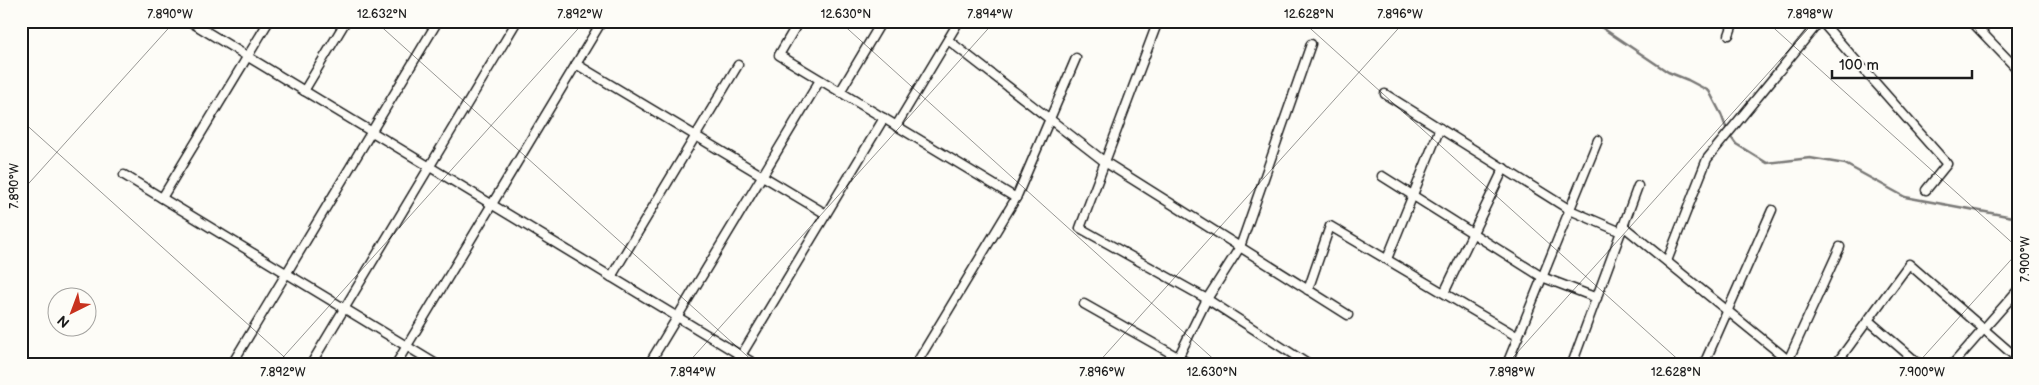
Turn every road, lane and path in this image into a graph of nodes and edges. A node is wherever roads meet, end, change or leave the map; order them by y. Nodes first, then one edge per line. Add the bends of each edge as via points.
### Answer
1 (189, 21) edge
2 (269, 21) edge
3 (346, 21) edge
4 (438, 21) edge
5 (517, 21) edge
6 (602, 21) edge
7 (799, 21) edge
8 (882, 21) edge
9 (959, 21) edge
10 (1158, 21) edge
11 (1734, 21) edge
12 (1821, 21) edge
13 (1971, 21) edge
14 (1729, 35) dead end
15 (948, 40) junction
16 (1311, 44) dead end
17 (248, 56) junction
18 (1076, 58) dead end
19 (576, 64) junction
20 (738, 65) dead end
21 (2018, 70) edge
22 (820, 80) junction
23 (304, 91) junction
24 (840, 92) junction
25 (1385, 94) dead end
26 (884, 118) junction
27 (1050, 119) junction
28 (896, 126) junction
29 (1440, 128) junction
30 (372, 132) junction
31 (696, 136) junction
32 (1598, 140) dead end
33 (1105, 162) junction
34 (429, 166) junction
35 (1504, 168) junction
36 (124, 175) dead end
37 (762, 176) junction
38 (1382, 176) dead end
39 (1638, 186) dead end
40 (1926, 190) dead end
41 (1413, 195) junction
42 (162, 198) junction
43 (1016, 198) junction
44 (492, 204) junction
45 (1570, 210) junction
46 (1772, 210) dead end
47 (826, 214) junction
48 (1622, 229) junction
49 (1473, 233) junction
50 (1240, 247) junction
51 (1840, 247) dead end
52 (1387, 259) junction
53 (1667, 261) junction
54 (286, 273) junction
55 (611, 277) junction
56 (1542, 278) junction
57 (1308, 290) junction
58 (2018, 290) edge
59 (1444, 293) junction
60 (1597, 298) junction
61 (1207, 299) junction
62 (1084, 304) dead end
63 (344, 308) junction
64 (1728, 310) junction
65 (1348, 315) dead end
66 (677, 317) junction
67 (1868, 320) junction
68 (1984, 329) junction
69 (1518, 337) junction
70 (407, 346) junction
71 (741, 355) junction
72 (2018, 358) edge
73 (1177, 360) edge
74 (1789, 362) edge
75 (232, 364) edge
76 (310, 364) edge
77 (396, 364) edge
78 (436, 364) edge
79 (649, 364) edge
80 (736, 364) edge
81 (755, 364) edge
82 (916, 364) edge
83 (1190, 364) edge
84 (1308, 364) edge
85 (1507, 364) edge
86 (1572, 364) edge
87 (1704, 364) edge
88 (1836, 364) edge
89 (1919, 364) edge
90 (1953, 364) edge

1 - 17 street
2 - 17 street
3 - 23 street
4 - 30 street
5 - 34 street
6 - 19 street
7 - 22 street via 779,55
8 - 24 street
9 - 15 street
10 - 33 street
11 - 14 street
12 - 40 street via 1947,164
12 - 53 street via 1707,158
13 - 21 street
15 - 27 street
15 - 28 street
16 - 50 street
17 - 23 street
17 - 42 street
18 - 27 street
19 - 31 street
19 - 44 street
20 - 31 street
22 - 24 street
22 - 37 street
23 - 30 street
24 - 26 street
25 - 29 street
26 - 28 street
26 - 47 street
27 - 33 street
27 - 43 street
28 - 43 street
29 - 35 street
29 - 41 street
30 - 34 street
30 - 54 street
31 - 37 street
31 - 55 street
32 - 45 street
33 - 50 street
33 - 61 street via 1080,228
34 - 44 street
34 - 63 street
35 - 45 street
35 - 49 street
36 - 42 street
37 - 47 street
37 - 66 street
38 - 41 street
39 - 48 street
41 - 49 street
41 - 52 street
42 - 54 street
43 - 82 street
44 - 55 street
44 - 70 street
45 - 48 street
45 - 56 street
46 - 64 street
47 - 71 street
48 - 53 street
48 - 60 street
49 - 56 street
49 - 59 street
50 - 57 street
50 - 61 street
51 - 74 street
52 - 57 street via 1330,226
52 - 59 street
53 - 64 street
54 - 63 street
54 - 75 street
55 - 66 street
56 - 60 street
56 - 69 street
57 - 65 street
58 - 68 street
59 - 69 street
60 - 86 street
61 - 73 street
61 - 84 street
62 - 73 street
63 - 70 street
63 - 76 street
64 - 74 street
64 - 87 street
66 - 71 street
66 - 79 street
67 - 68 street via 1909,264
67 - 88 street
67 - 89 street
68 - 72 street
68 - 90 street
69 - 85 street
70 - 77 street
70 - 78 street
71 - 80 street
71 - 81 street
73 - 83 street

